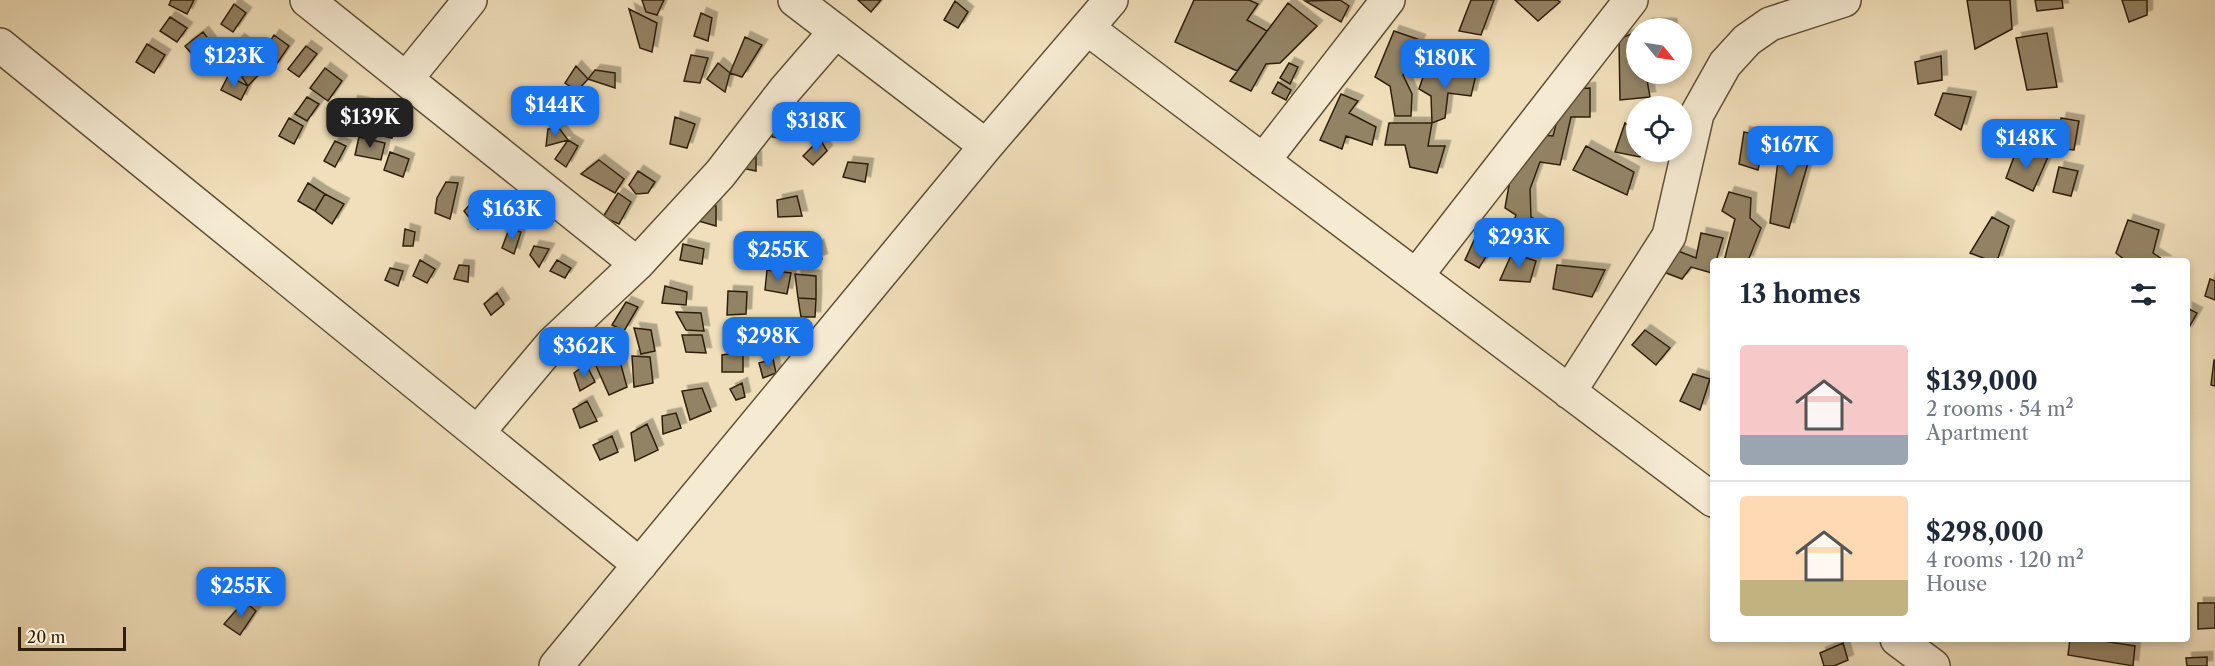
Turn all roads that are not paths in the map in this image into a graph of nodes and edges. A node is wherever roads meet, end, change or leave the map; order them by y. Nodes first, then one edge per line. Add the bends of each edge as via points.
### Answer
1 (307, 0) edge
2 (470, 0) edge
3 (795, 0) edge
4 (1111, 0) edge
5 (1388, 0) edge
6 (1631, 0) edge
7 (1844, 0) edge
8 (1087, 28) junction
9 (836, 31) junction
10 (0, 45) edge
11 (406, 79) junction
12 (986, 147) junction
13 (1263, 161) junction
14 (638, 264) junction
15 (1416, 276) junction
16 (1569, 392) junction
17 (478, 432) junction
18 (1710, 498) edge
19 (640, 565) junction
20 (1901, 642) edge
21 (556, 666) edge
22 (1933, 666) edge

1 - 11 street
2 - 11 street
3 - 9 street
4 - 8 street
5 - 13 street
6 - 15 street
7 - 16 street via 1770,24 1747,40 1725,64 1697,114 1669,236
8 - 12 street
8 - 13 street
9 - 12 street
9 - 14 street via 720,174
10 - 17 street
11 - 14 street
12 - 19 street
13 - 15 street
14 - 17 street via 552,344
15 - 16 street
16 - 18 street
17 - 19 street
19 - 21 street
20 - 22 street

